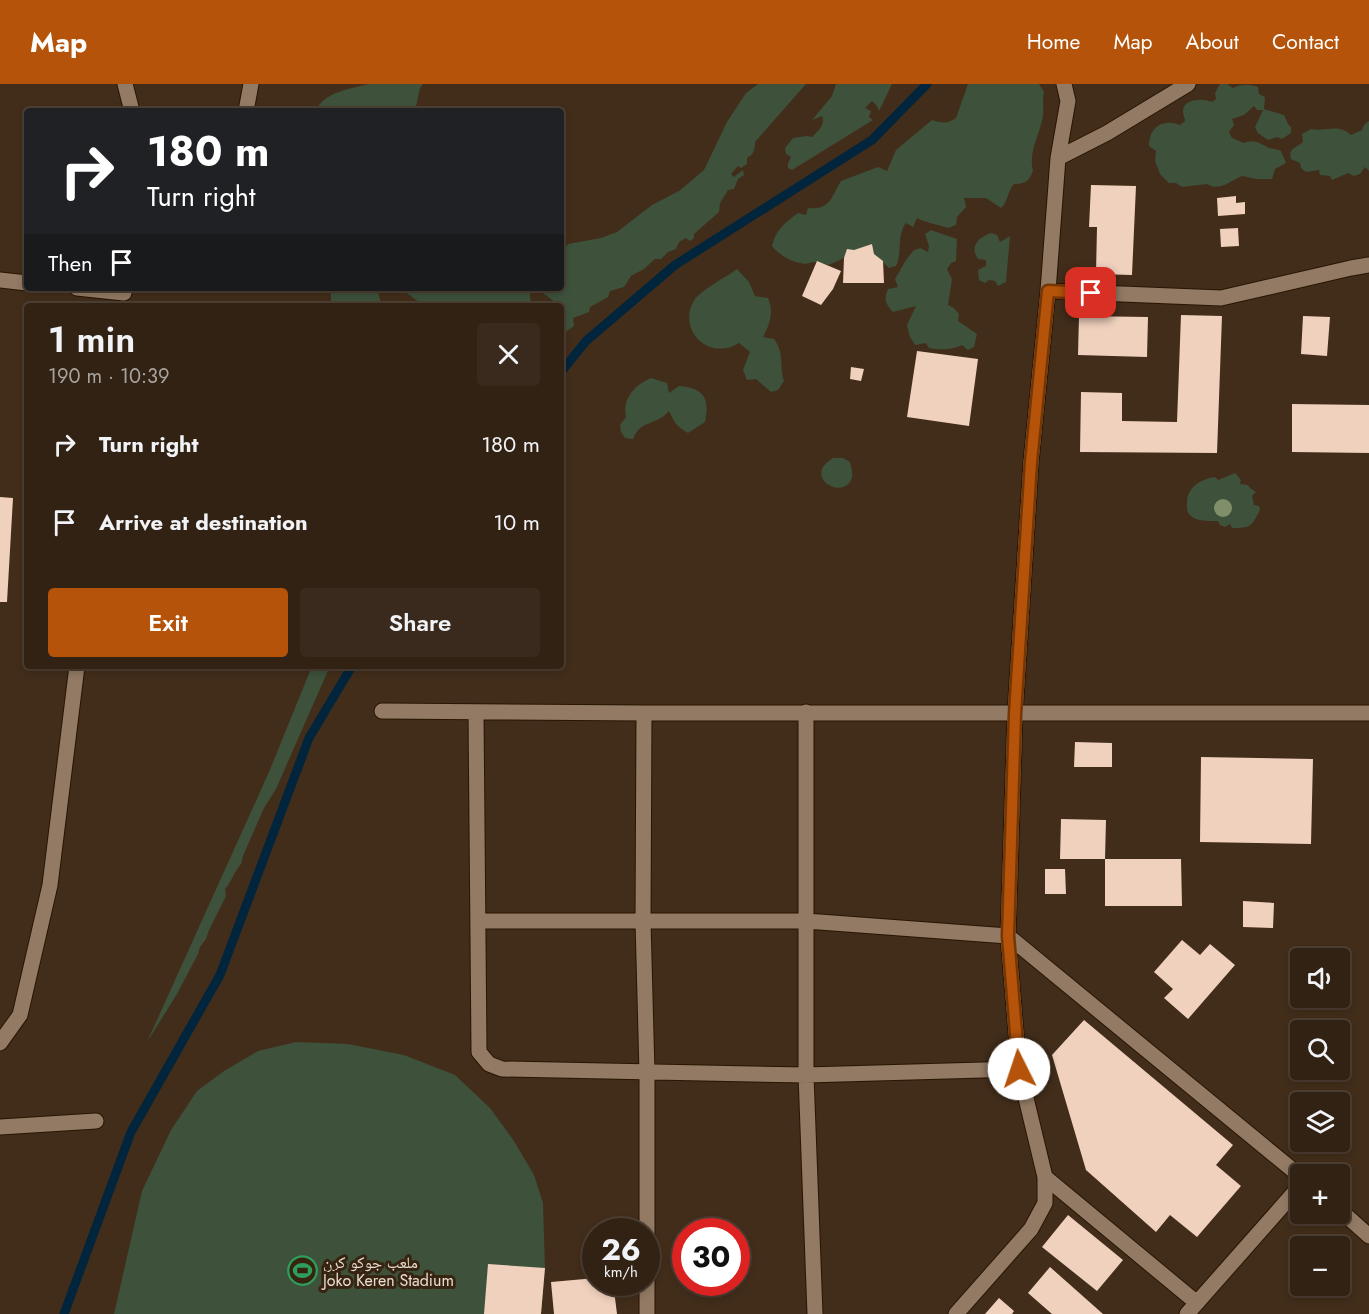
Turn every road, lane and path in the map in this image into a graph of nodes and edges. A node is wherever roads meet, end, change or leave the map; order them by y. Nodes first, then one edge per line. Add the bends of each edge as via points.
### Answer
1 (125, 84) edge
2 (251, 84) edge
3 (1064, 84) edge
4 (1188, 84) edge
5 (131, 108) edge
6 (247, 108) edge
7 (1058, 158) junction
8 (1369, 265) edge
9 (0, 280) edge
10 (24, 283) edge
11 (94, 291) edge
12 (1048, 291) junction
13 (123, 296) edge
14 (77, 669) edge
15 (382, 711) dead end
16 (476, 711) junction
17 (806, 712) junction
18 (644, 713) junction
19 (1369, 713) edge
20 (1015, 714) junction
21 (478, 921) junction
22 (643, 921) junction
23 (806, 921) junction
24 (1008, 936) junction
25 (0, 1043) edge
26 (1019, 1069) junction
27 (647, 1072) junction
28 (806, 1075) junction
29 (96, 1121) dead end
30 (0, 1127) edge
31 (1290, 1168) edge
32 (1045, 1177) junction
33 (1290, 1197) edge
34 (1350, 1219) edge
35 (1369, 1236) edge
36 (1192, 1308) edge
37 (647, 1314) edge
38 (815, 1314) edge
39 (956, 1314) edge

1 - 5 street
2 - 6 street
3 - 7 street via 1068,101
4 - 7 street via 1107,134
7 - 12 street
8 - 12 street via 1221,298
9 - 10 street
11 - 13 street
12 - 20 street via 1031,462
14 - 25 street via 50,885 20,1015
15 - 16 street
16 - 18 street
16 - 21 street
17 - 18 street
17 - 20 street
17 - 23 street
18 - 22 street
19 - 20 street
20 - 24 street
21 - 22 street
21 - 27 street via 479,1052 489,1064 502,1070
22 - 23 street
22 - 27 street
23 - 24 street
23 - 28 street
24 - 26 street
24 - 31 street
26 - 28 street
26 - 32 street
27 - 28 street
27 - 37 street
28 - 38 street
29 - 30 street
32 - 36 street
32 - 39 street via 1045,1203 1031,1229
33 - 36 street
34 - 35 street

